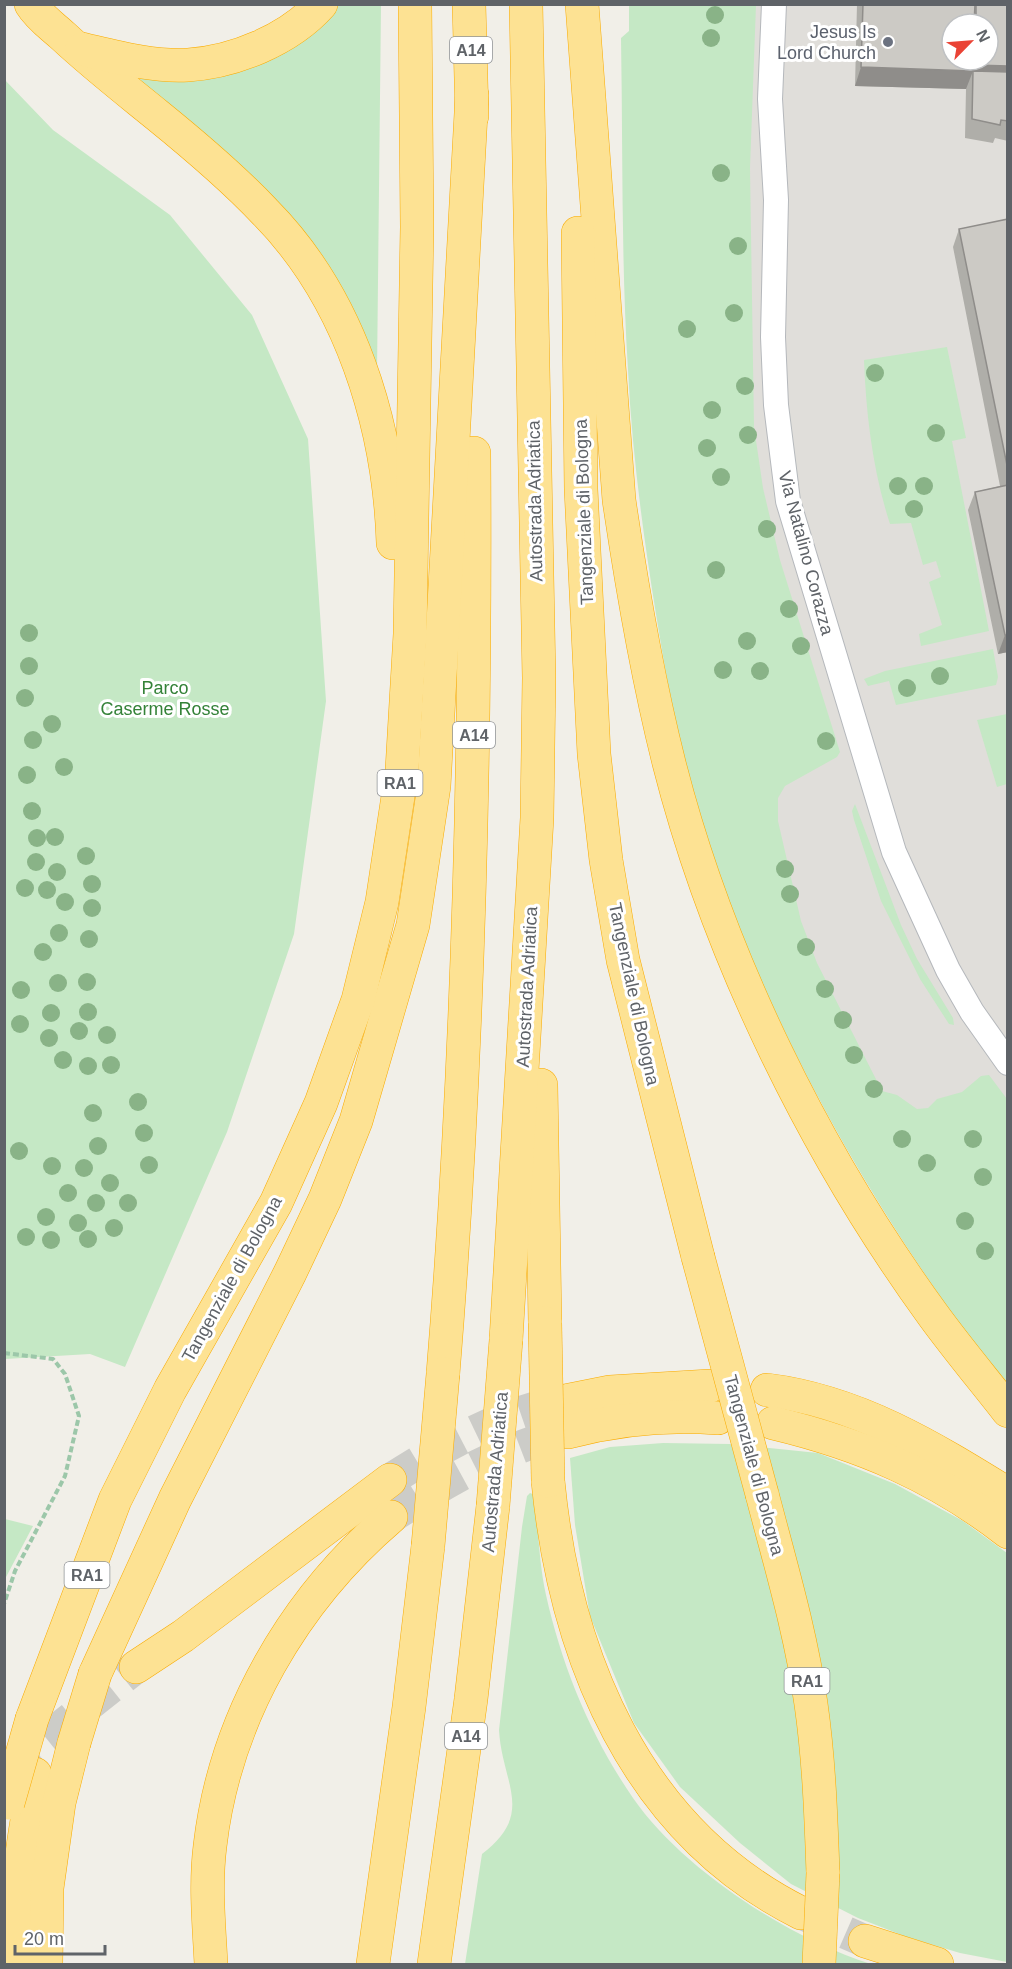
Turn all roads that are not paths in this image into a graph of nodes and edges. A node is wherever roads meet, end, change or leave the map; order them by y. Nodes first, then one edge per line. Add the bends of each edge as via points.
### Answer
1 (31, 4) edge
2 (321, 4) edge
3 (415, 4) edge
4 (470, 4) edge
5 (526, 4) edge
6 (574, 4) edge
7 (582, 4) edge
8 (774, 4) edge
9 (75, 47) junction
10 (472, 95) junction
11 (402, 770) junction
12 (537, 818) junction
13 (1008, 1063) edge
14 (710, 1386) dead end
15 (767, 1390) dead end
16 (1008, 1411) edge
17 (718, 1418) dead end
18 (773, 1423) dead end
19 (390, 1480) tunnel mouth
20 (1008, 1494) edge
21 (392, 1517) tunnel mouth
22 (1008, 1532) edge
23 (136, 1667) tunnel mouth
24 (40, 1713) junction
25 (6, 1810) edge
26 (801, 1913) tunnel mouth
27 (865, 1941) tunnel mouth
28 (15, 1965) edge
29 (46, 1965) edge
30 (211, 1965) edge
31 (373, 1965) edge
32 (434, 1965) edge
33 (819, 1965) edge
34 (937, 1965) edge

1 - 9 highway
2 - 9 highway via 276,39 230,58 188,65 143,62
3 - 11 highway, Tangenziale di Bologna / RA1 via 414,420 410,634
4 - 10 highway, A14
5 - 12 highway, Autostrada Adriatica / A14 via 539,666
6 - 33 highway, Tangenziale di Bologna / RA1, bridge via 581,489 594,754 606,860 623,960 801,1648 820,1774 823,1873
7 - 16 highway via 628,564 655,702 688,829 732,950 816,1127 920,1295
8 - 13 street, Via Natalino Corazza via 770,126 776,200 774,369 789,501 894,852 948,970
9 - 11 highway via 175,129 266,212 302,257 351,344 382,448 392,519
10 - 29 highway, bridge via 434,786 413,925 357,1121 325,1199 175,1499 95,1674 59,1803 47,1888
10 - 31 highway, A14, bridge via 473,833 457,1197 428,1546
11 - 24 highway, Tangenziale di Bologna / RA1 via 377,923 358,1000 321,1103 276,1203 170,1390 115,1500 59,1650
12 - 26 highway, bridge via 548,1481 565,1592 585,1657 616,1730 650,1784 689,1830 750,1882
12 - 32 highway, Autostrada Adriatica / A14, bridge via 493,1506
14 - 17 highway via 610,1392 567,1416 604,1423 640,1418
15 - 20 highway via 847,1409 896,1428
18 - 22 highway via 830,1437 911,1470 947,1489
19 - 23 highway
21 - 30 highway via 359,1545 308,1605 252,1697 221,1785 210,1846
24 - 25 highway, bridge
24 - 28 highway via 35,1774 18,1868
27 - 34 highway

